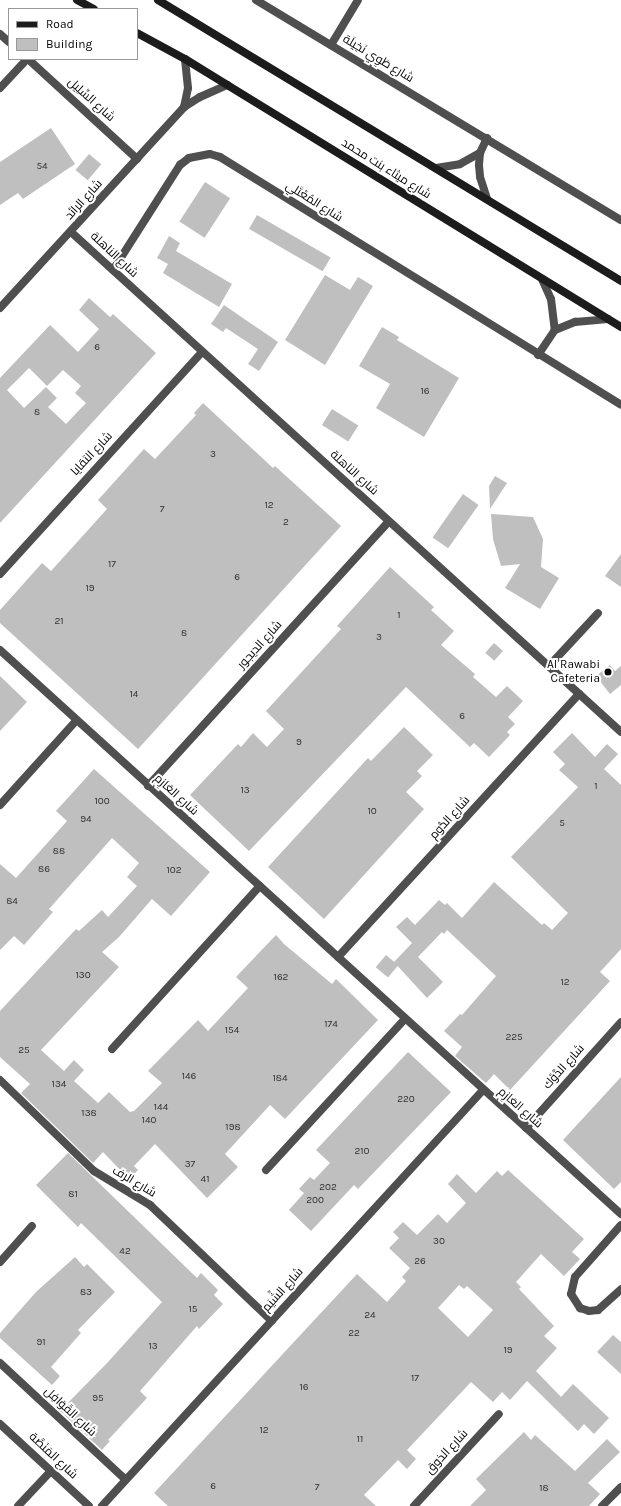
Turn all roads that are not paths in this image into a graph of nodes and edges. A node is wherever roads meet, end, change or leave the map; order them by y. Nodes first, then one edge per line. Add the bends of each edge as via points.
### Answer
1 (77, 0) edge
2 (158, 0) edge
3 (256, 0) edge
4 (358, 0) edge
5 (92, 8) edge
6 (0, 34) edge
7 (138, 34) edge
8 (8, 41) edge
9 (331, 45) junction
10 (185, 59) junction
11 (26, 60) edge
12 (28, 60) edge
13 (227, 85) junction
14 (0, 88) edge
15 (184, 107) junction
16 (487, 138) junction
17 (480, 153) junction
18 (137, 159) junction
19 (436, 168) junction
20 (487, 199) junction
21 (621, 220) edge
22 (71, 232) junction
23 (113, 270) junction
24 (542, 279) junction
25 (621, 281) edge
26 (0, 308) edge
27 (608, 319) junction
28 (621, 327) edge
29 (555, 330) junction
30 (202, 352) junction
31 (538, 355) junction
32 (621, 405) edge
33 (390, 522) junction
34 (0, 574) edge
35 (598, 613) dead end
36 (0, 650) edge
37 (549, 666) junction
38 (579, 694) junction
39 (76, 721) junction
40 (621, 732) edge
41 (148, 786) junction
42 (0, 806) edge
43 (260, 886) junction
44 (338, 957) junction
45 (405, 1019) junction
46 (621, 1022) edge
47 (112, 1049) dead end
48 (0, 1080) edge
49 (483, 1090) junction
50 (526, 1128) junction
51 (266, 1170) dead end
52 (621, 1214) edge
53 (621, 1225) edge
54 (32, 1226) dead end
55 (0, 1262) edge
56 (621, 1289) edge
57 (272, 1320) junction
58 (0, 1363) edge
59 (499, 1414) dead end
60 (0, 1424) edge
61 (51, 1471) junction
62 (125, 1479) junction
63 (621, 1487) edge
64 (18, 1506) edge
65 (89, 1506) edge
66 (102, 1506) edge
67 (414, 1506) edge
68 (602, 1506) edge

1 - 5 main road
2 - 19 main road
3 - 9 street, شارع طَوِي نَخِيلَة
4 - 9 street
6 - 8 street
7 - 10 main road, شارع ميثاء بنت محمد
9 - 16 street, شارع طَوِي نَخِيلَة
10 - 13 main road, شارع ميثاء بنت محمد
10 - 15 street via 188,83
11 - 14 street
12 - 18 street, شارع السِّلِيل
13 - 15 street, شارع الرائد
13 - 24 main road, شارع ميثاء بنت محمد
15 - 18 street, شارع الرائد
16 - 17 street
16 - 21 street, شارع طَوِي نَخِيلَة
17 - 19 street via 460,164
17 - 20 street via 480,177
18 - 22 street, شارع الرائد
19 - 20 main road
20 - 25 main road
22 - 23 street, شارع الناهلة
22 - 26 street, شارع الرائد
23 - 30 street, شارع الناهلة
23 - 31 street, شارع المُعْتَلي via 180,165 188,158 210,154
24 - 27 main road, شارع ميثاء بنت محمد
24 - 29 street via 551,299
27 - 28 main road, شارع ميثاء بنت محمد
27 - 29 street via 586,319
29 - 31 street
30 - 33 street, شارع الناهلة
30 - 34 street, شارع التقايا
31 - 32 street, شارع المُعْتَلي
33 - 37 street, شارع الناهلة
33 - 41 street, شارع الديجور
35 - 37 street
36 - 39 street, شارع العَازِم
37 - 38 street, شارع الناهلة
38 - 40 street, شارع الناهلة
38 - 44 street, شارع الدُّوم
39 - 41 street, شارع العَازِم
39 - 42 street
41 - 43 street, شارع العَازِم
43 - 44 street, شارع العَازِم
43 - 47 street
44 - 45 street, شارع العَازِم
45 - 49 street, شارع العَازِم
45 - 51 street
46 - 50 street, شارع الدَّوْك
48 - 57 street, شارع الرف via 94,1171 150,1205
49 - 50 street, شارع العَازِم
49 - 57 street, شارع الشِّيَم
50 - 52 street, شارع العَازِم
53 - 56 street via 575,1277 571,1294 580,1308 589,1311 598,1310
54 - 55 street
57 - 62 street, شارع الشِّيَم
58 - 62 street, شارع القَوَافِل
59 - 67 street, شارع الذوق
60 - 61 street, شارع المَنَصَّة
61 - 64 street
61 - 65 street, شارع المَنَصَّة
62 - 66 street, شارع الشِّيَم
63 - 68 street

